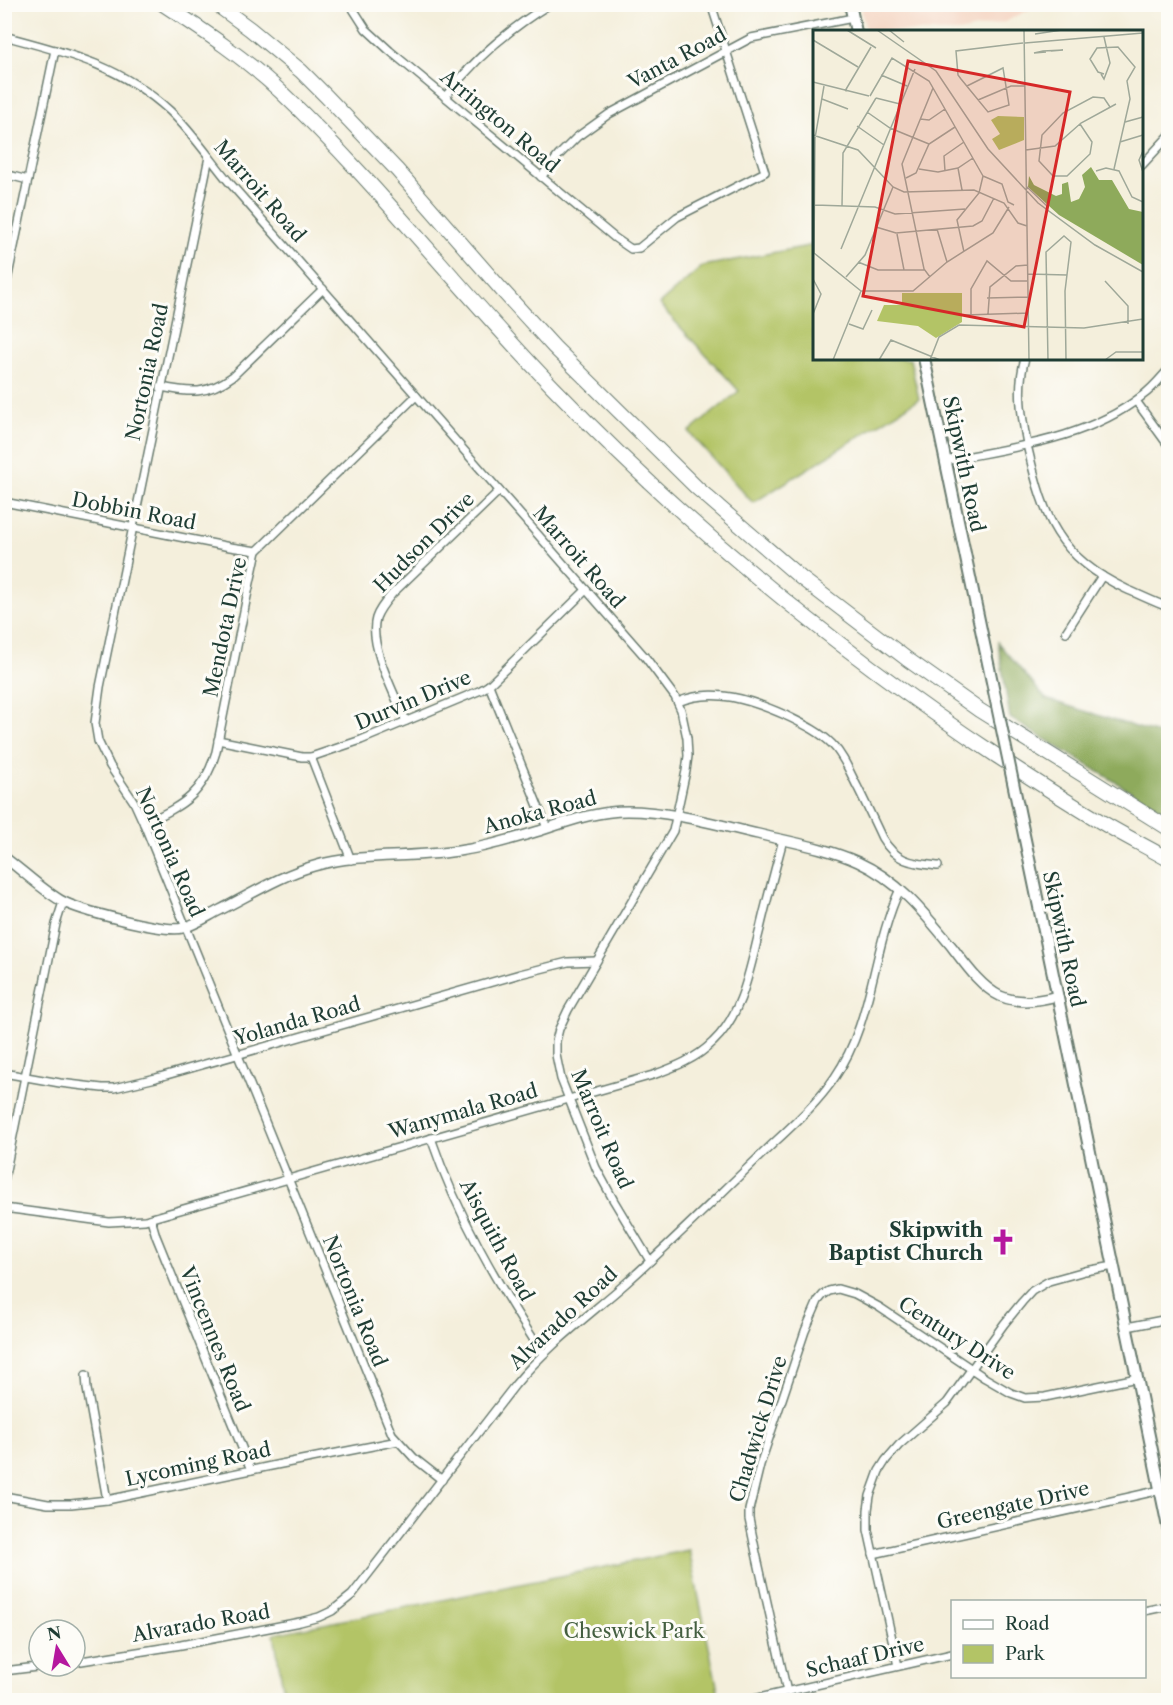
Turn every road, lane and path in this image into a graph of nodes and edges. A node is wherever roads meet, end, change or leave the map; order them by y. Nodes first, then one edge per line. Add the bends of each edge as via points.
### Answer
1 (163, 4) edge
2 (216, 4) edge
3 (350, 4) edge
4 (550, 4) edge
5 (711, 4) edge
6 (850, 4) edge
7 (853, 18) junction
8 (856, 30) edge
9 (4, 36) edge
10 (55, 50) junction
11 (726, 51) junction
12 (445, 96) junction
13 (1168, 137) edge
14 (209, 157) junction
15 (1143, 164) edge
16 (4, 174) edge
17 (541, 177) junction
18 (28, 180) junction
19 (323, 289) junction
20 (4, 295) edge
21 (924, 360) edge
22 (1025, 360) edge
23 (1168, 370) edge
24 (161, 387) junction
25 (416, 396) junction
26 (1136, 401) junction
27 (1027, 444) junction
28 (1168, 445) edge
29 (945, 461) junction
30 (499, 491) junction
31 (4, 502) edge
32 (133, 527) junction
33 (257, 551) junction
34 (1102, 576) junction
35 (586, 590) junction
36 (1168, 607) edge
37 (1066, 632) dead end
38 (489, 685) junction
39 (678, 702) junction
40 (406, 721) junction
41 (218, 740) junction
42 (311, 757) junction
43 (675, 816) junction
44 (144, 824) junction
45 (547, 828) junction
46 (1168, 828) edge
47 (783, 840) junction
48 (4, 857) edge
49 (1168, 859) edge
50 (351, 860) junction
51 (938, 866) dead end
52 (900, 889) junction
53 (63, 902) junction
54 (185, 927) junction
55 (596, 961) junction
56 (1057, 996) junction
57 (237, 1055) junction
58 (4, 1073) edge
59 (25, 1077) junction
60 (568, 1099) junction
61 (431, 1138) junction
62 (288, 1179) junction
63 (4, 1180) edge
64 (4, 1208) edge
65 (151, 1219) junction
66 (650, 1261) junction
67 (1114, 1266) junction
68 (832, 1290) joint
69 (1168, 1319) edge
70 (1127, 1327) junction
71 (543, 1354) junction
72 (972, 1369) junction
73 (86, 1375) dead end
74 (1137, 1378) junction
75 (398, 1442) junction
76 (251, 1470) junction
77 (442, 1480) junction
78 (1161, 1490) junction
79 (4, 1496) edge
80 (107, 1500) junction
81 (1168, 1527) edge
82 (873, 1554) junction
83 (1168, 1606) edge
84 (1146, 1611) edge
85 (951, 1654) edge
86 (87, 1660) edge
87 (898, 1666) junction
88 (27, 1668) edge
89 (4, 1671) edge
90 (787, 1692) junction
91 (750, 1701) edge

1 - 49 highway via 204,30 281,92 376,189 554,389 654,487 783,600 963,733 1098,820
2 - 46 highway via 301,71 326,96 568,362 705,495 801,578 907,659 979,710
3 - 12 street, Arrington Road via 371,34
4 - 12 street via 501,39 468,68
5 - 11 street
6 - 7 main road
7 - 8 main road
7 - 11 street, Vanta Road via 751,38
9 - 10 street, Marroit Road
10 - 14 street, Marroit Road via 100,65 150,94 172,113
10 - 18 street
11 - 17 street, Vanta Road via 593,124
11 - 17 street, Arrington Road via 765,172 677,217 634,249 626,247
12 - 17 street, Arrington Road
13 - 15 street
14 - 19 street, Marroit Road
14 - 24 street, Nortonia Road
16 - 18 street
18 - 20 street
19 - 24 street via 224,382 195,392
19 - 25 street, Marroit Road
21 - 29 main road, Skipwith Road
22 - 27 street via 1020,406
23 - 26 street
24 - 32 street, Nortonia Road
25 - 30 street, Marroit Road
25 - 33 street, Mendota Drive
26 - 27 street via 1092,426
26 - 28 street
27 - 29 street
27 - 34 street via 1040,497 1051,522 1069,549
29 - 56 main road, Skipwith Road, bridge
30 - 35 street, Marroit Road
30 - 40 street, Hudson Drive via 392,594 378,614 376,645
31 - 32 street, Dobbin Road
32 - 33 street, Dobbin Road
32 - 44 street, Nortonia Road via 95,723 103,755
33 - 41 street, Mendota Drive
34 - 36 street
34 - 37 street
35 - 38 street, Durvin Drive
35 - 39 street, Marroit Road via 664,680
38 - 40 street, Durvin Drive
38 - 45 street
39 - 43 street, Marroit Road via 688,756
39 - 51 street via 700,696 741,698 821,734 845,762 889,849 905,861
40 - 42 street, Durvin Drive
41 - 42 street, Durvin Drive
41 - 44 street, Mendota Drive via 213,762 197,791
42 - 50 street
43 - 45 street, Anoka Road via 614,812
43 - 47 street, Anoka Road
43 - 55 street, Marroit Road via 673,831
44 - 54 street, Nortonia Road
45 - 50 street, Anoka Road via 459,851
47 - 52 street, Anoka Road via 860,862
47 - 60 street, Wanymala Road via 746,981 730,1021 714,1042 674,1068
48 - 53 street, Anoka Road
50 - 54 street, Anoka Road via 289,875
52 - 56 street, Anoka Road via 992,991 1018,1001
52 - 66 street, Alvarado Road via 852,1044 836,1076 789,1129
53 - 54 street, Anoka Road via 145,926
53 - 59 street
54 - 57 street, Nortonia Road
55 - 57 street, Yolanda Road via 568,962 529,972
55 - 60 street, Marroit Road via 568,1010 556,1041
56 - 67 main road, Skipwith Road
57 - 59 street, Yolanda Road via 114,1088 87,1088
57 - 62 street, Nortonia Road
58 - 59 street, Yolanda Road
59 - 63 street
60 - 61 street, Wanymala Road
60 - 66 street, Marroit Road via 600,1176
61 - 62 street, Wanymala Road
61 - 71 street, Aisquith Road via 478,1247
62 - 65 street, Wanymala Road
62 - 75 street, Nortonia Road
64 - 65 street, Wanymala Road via 109,1222
65 - 76 street, Vincennes Road
66 - 71 street, Alvarado Road
67 - 70 main road, Skipwith Road
67 - 72 street via 1061,1277 1032,1291
68 - 72 street, Century Drive via 844,1290 879,1307
68 - 90 street, Chadwick Drive via 818,1301 810,1319 760,1465 749,1510
69 - 70 street
70 - 74 main road, Skipwith Road
71 - 77 street, Alvarado Road
72 - 74 street, Century Drive via 1025,1398
72 - 82 street via 947,1403 899,1445 879,1471 868,1510
73 - 80 street
74 - 78 main road, Skipwith Road
75 - 76 street, Lycoming Road
75 - 77 street, Nortonia Road
76 - 80 street, Lycoming Road
77 - 86 street, Alvarado Road via 360,1586 332,1611 300,1622
78 - 81 main road, Skipwith Road
78 - 82 street, Greengate Drive
79 - 80 street, Lycoming Road via 64,1505
82 - 87 street
83 - 84 street
85 - 87 street, Schaaf Drive
87 - 90 street, Schaaf Drive
88 - 89 street
90 - 91 street, Schaaf Drive

